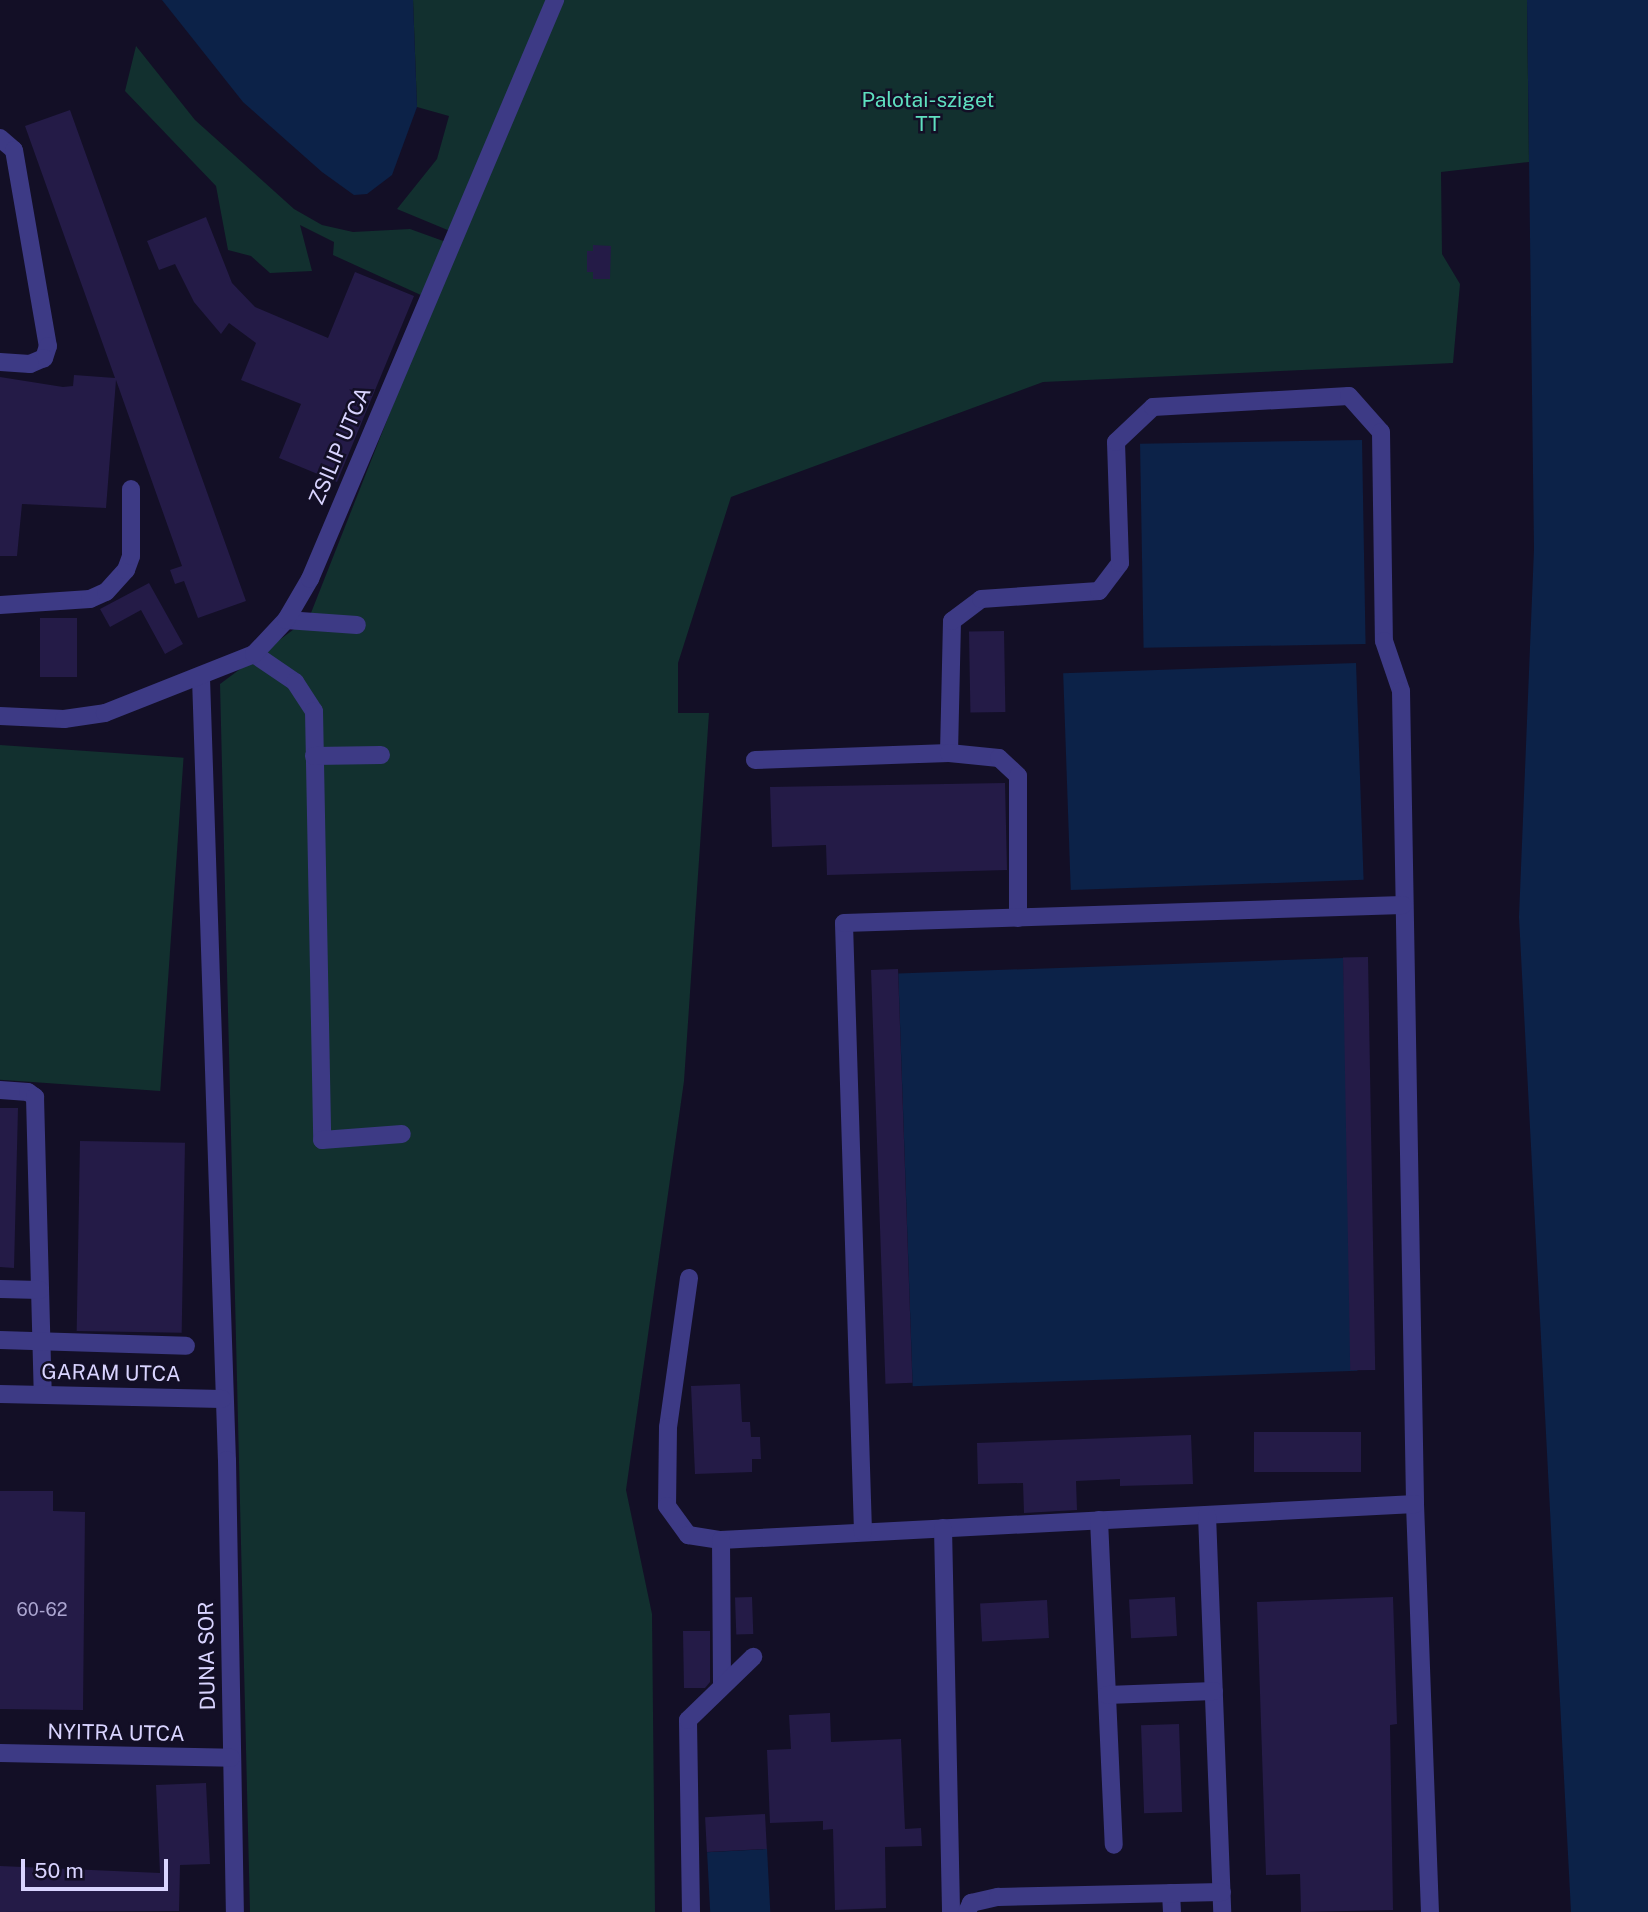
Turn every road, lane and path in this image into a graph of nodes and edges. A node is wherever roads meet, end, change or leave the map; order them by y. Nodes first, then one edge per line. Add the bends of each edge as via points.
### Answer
1 (555, 0) edge
2 (0, 138) edge
3 (0, 362) edge
4 (131, 489) dead end
5 (0, 605) edge
6 (286, 620) junction
7 (357, 625) dead end
8 (254, 654) junction
9 (201, 678) junction
10 (0, 716) edge
11 (949, 753) junction
12 (381, 755) dead end
13 (314, 756) junction
14 (755, 760) dead end
15 (1403, 905) junction
16 (1018, 918) junction
17 (0, 1090) edge
18 (402, 1134) dead end
19 (689, 1278) dead end
20 (0, 1289) edge
21 (40, 1290) junction
22 (0, 1340) edge
23 (41, 1342) junction
24 (186, 1346) dead end
25 (0, 1394) edge
26 (43, 1394) junction
27 (222, 1398) junction
28 (1415, 1504) junction
29 (1207, 1515) junction
30 (1099, 1520) junction
31 (943, 1528) junction
32 (863, 1532) junction
33 (721, 1540) junction
34 (753, 1657) dead end
35 (722, 1686) junction
36 (1214, 1691) junction
37 (1107, 1695) junction
38 (0, 1753) edge
39 (231, 1758) junction
40 (1114, 1846) dead end
41 (1222, 1892) junction
42 (1171, 1893) junction
43 (998, 1905) edge
44 (235, 1912) edge
45 (691, 1912) edge
46 (951, 1912) edge
47 (967, 1912) edge
48 (1172, 1912) edge
49 (1223, 1912) edge
50 (1430, 1912) edge

1 - 6 street, ZSILIP UTCA via 310,579
2 - 3 street via 14,150 48,346 44,358 30,365
4 - 5 street via 131,556 112,587 90,599
6 - 7 street
6 - 8 street, ZSILIP UTCA
8 - 9 street, ZSILIP UTCA
8 - 13 street via 295,682 314,711
9 - 10 street, ZSILIP UTCA via 106,713 65,719
9 - 27 street, DUNA SOR
11 - 14 street
11 - 15 street via 952,621 981,598 1099,591 1120,563 1116,442 1153,407 1349,396 1381,432 1384,640 1401,691
11 - 16 street via 999,758 1018,776
12 - 13 street
13 - 18 street via 323,1140
15 - 16 street
15 - 28 street
16 - 32 street via 844,923
17 - 21 street via 28,1092 35,1097
19 - 33 street via 668,1427 667,1506 688,1535
20 - 21 street
21 - 23 street
22 - 23 street
23 - 24 street
23 - 26 street
25 - 26 street, GARAM UTCA
26 - 27 street, GARAM UTCA
27 - 39 street, DUNA SOR
28 - 29 street
28 - 50 street
29 - 30 street
29 - 36 street
30 - 31 street
30 - 37 street
31 - 32 street
31 - 46 street
32 - 33 street
33 - 35 street
34 - 35 street
35 - 45 street via 688,1720
36 - 37 street
36 - 41 street
37 - 40 street
38 - 39 street, NYITRA UTCA
39 - 44 street, DUNA SOR
41 - 42 street
41 - 49 street
42 - 43 street
42 - 48 street
43 - 47 street via 971,1903

